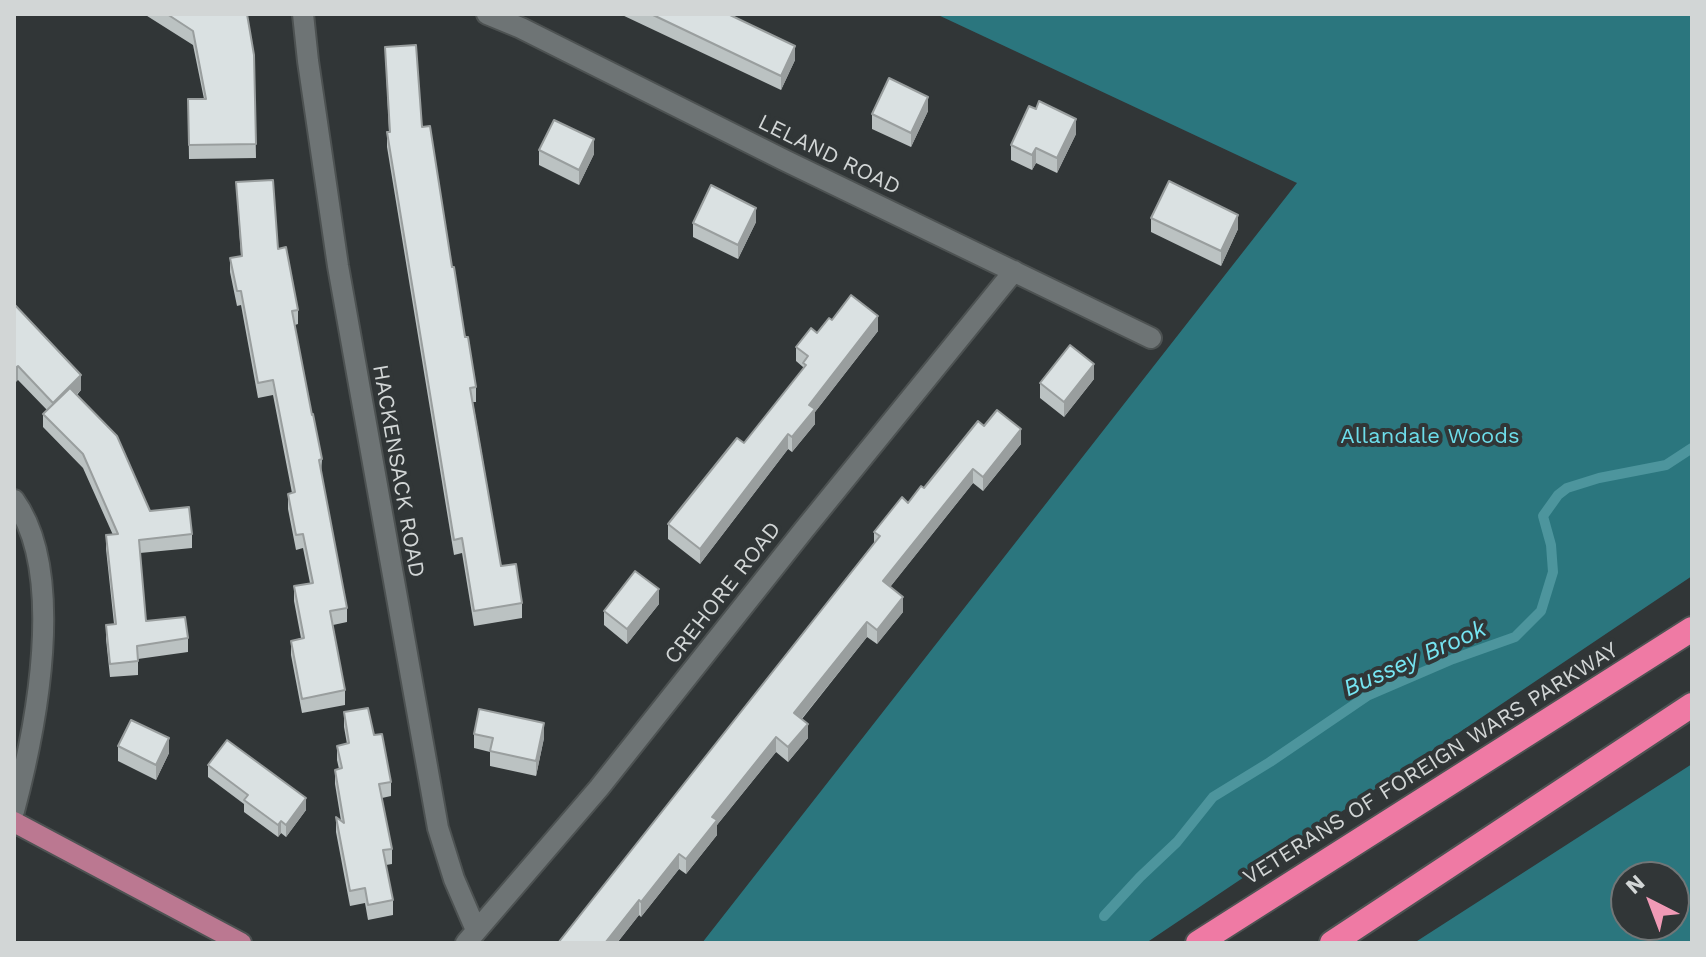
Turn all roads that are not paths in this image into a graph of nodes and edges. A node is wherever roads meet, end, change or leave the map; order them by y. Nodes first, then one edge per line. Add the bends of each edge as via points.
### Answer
1 (303, 14) edge
2 (487, 14) edge
3 (1014, 271) junction
4 (1151, 338) dead end
5 (14, 500) edge
6 (1692, 629) edge
7 (1692, 705) edge
8 (14, 811) edge
9 (14, 822) edge
10 (471, 936) edge
11 (241, 943) edge
12 (1198, 943) edge
13 (1332, 943) edge

1 - 10 street, HACKENSACK ROAD via 338,266 438,828
2 - 3 street, LELAND ROAD
3 - 4 street, LELAND ROAD
3 - 10 street, CREHORE ROAD via 599,788
5 - 8 street via 34,542 44,598 39,691
6 - 12 highway, VETERANS OF FOREIGN WARS PARKWAY
7 - 13 highway
9 - 11 main road

